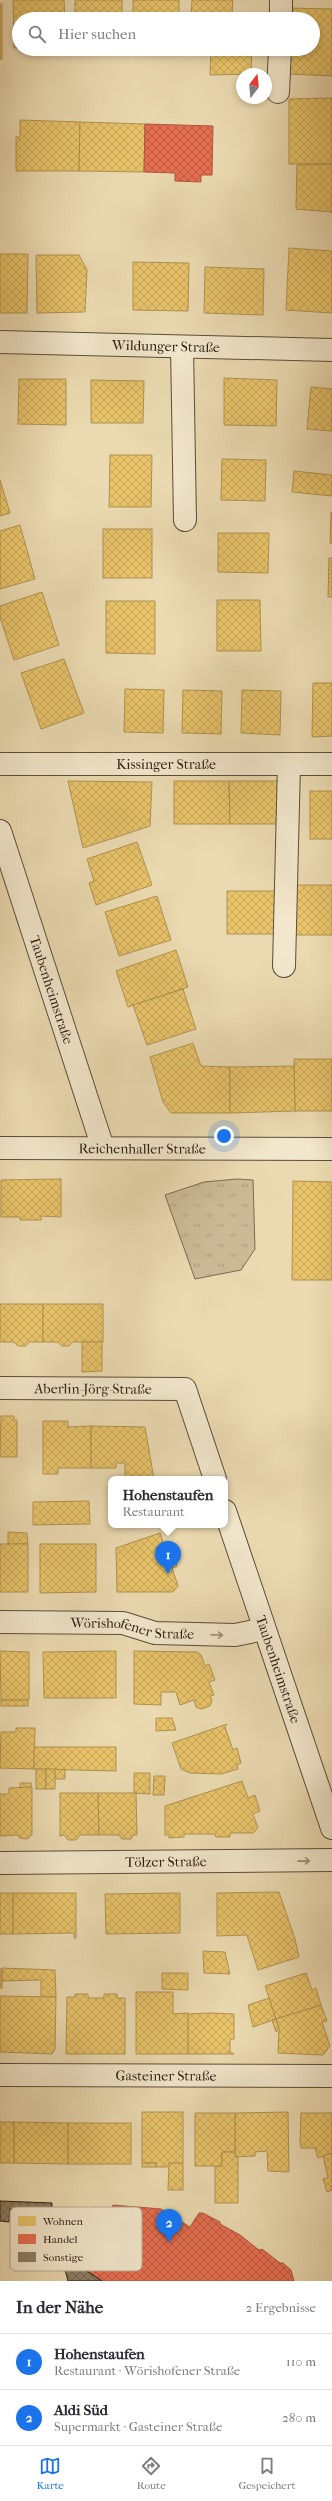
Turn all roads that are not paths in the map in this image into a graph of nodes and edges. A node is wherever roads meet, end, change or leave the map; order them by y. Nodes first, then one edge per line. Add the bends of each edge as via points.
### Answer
1 (282, 0) edge
2 (281, 12) edge
3 (280, 56) edge
4 (278, 92) dead end
5 (0, 342) edge
6 (182, 347) junction
7 (332, 350) edge
8 (185, 520) dead end
9 (0, 764) edge
10 (289, 764) junction
11 (332, 764) edge
12 (0, 831) edge
13 (284, 966) dead end
14 (0, 1148) edge
15 (103, 1148) junction
16 (332, 1149) edge
17 (0, 1388) edge
18 (214, 1476) edge
19 (228, 1519) edge
20 (0, 1622) edge
21 (264, 1629) junction
22 (332, 1828) edge
23 (332, 1860) edge
24 (0, 1862) edge
25 (0, 2075) edge
26 (332, 2076) edge

1 - 2 street
3 - 4 street
5 - 6 street, Wildunger Straße
6 - 7 street, Wildunger Straße
6 - 8 street
9 - 10 street, Kissinger Straße
10 - 11 street, Kissinger Straße
10 - 13 street
12 - 15 street, Taubenheimstraße
14 - 15 street, Reichenhaller Straße
15 - 16 street, Reichenhaller Straße
17 - 18 street, Aberlin-Jörg-Straße via 185,1390
19 - 21 street, Taubenheimstraße
20 -> 21 street, Wörishofener Straße via 123,1623 155,1633 236,1636
21 - 22 street, Taubenheimstraße
24 -> 23 street, Tölzer Straße
25 - 26 street, Gasteiner Straße

